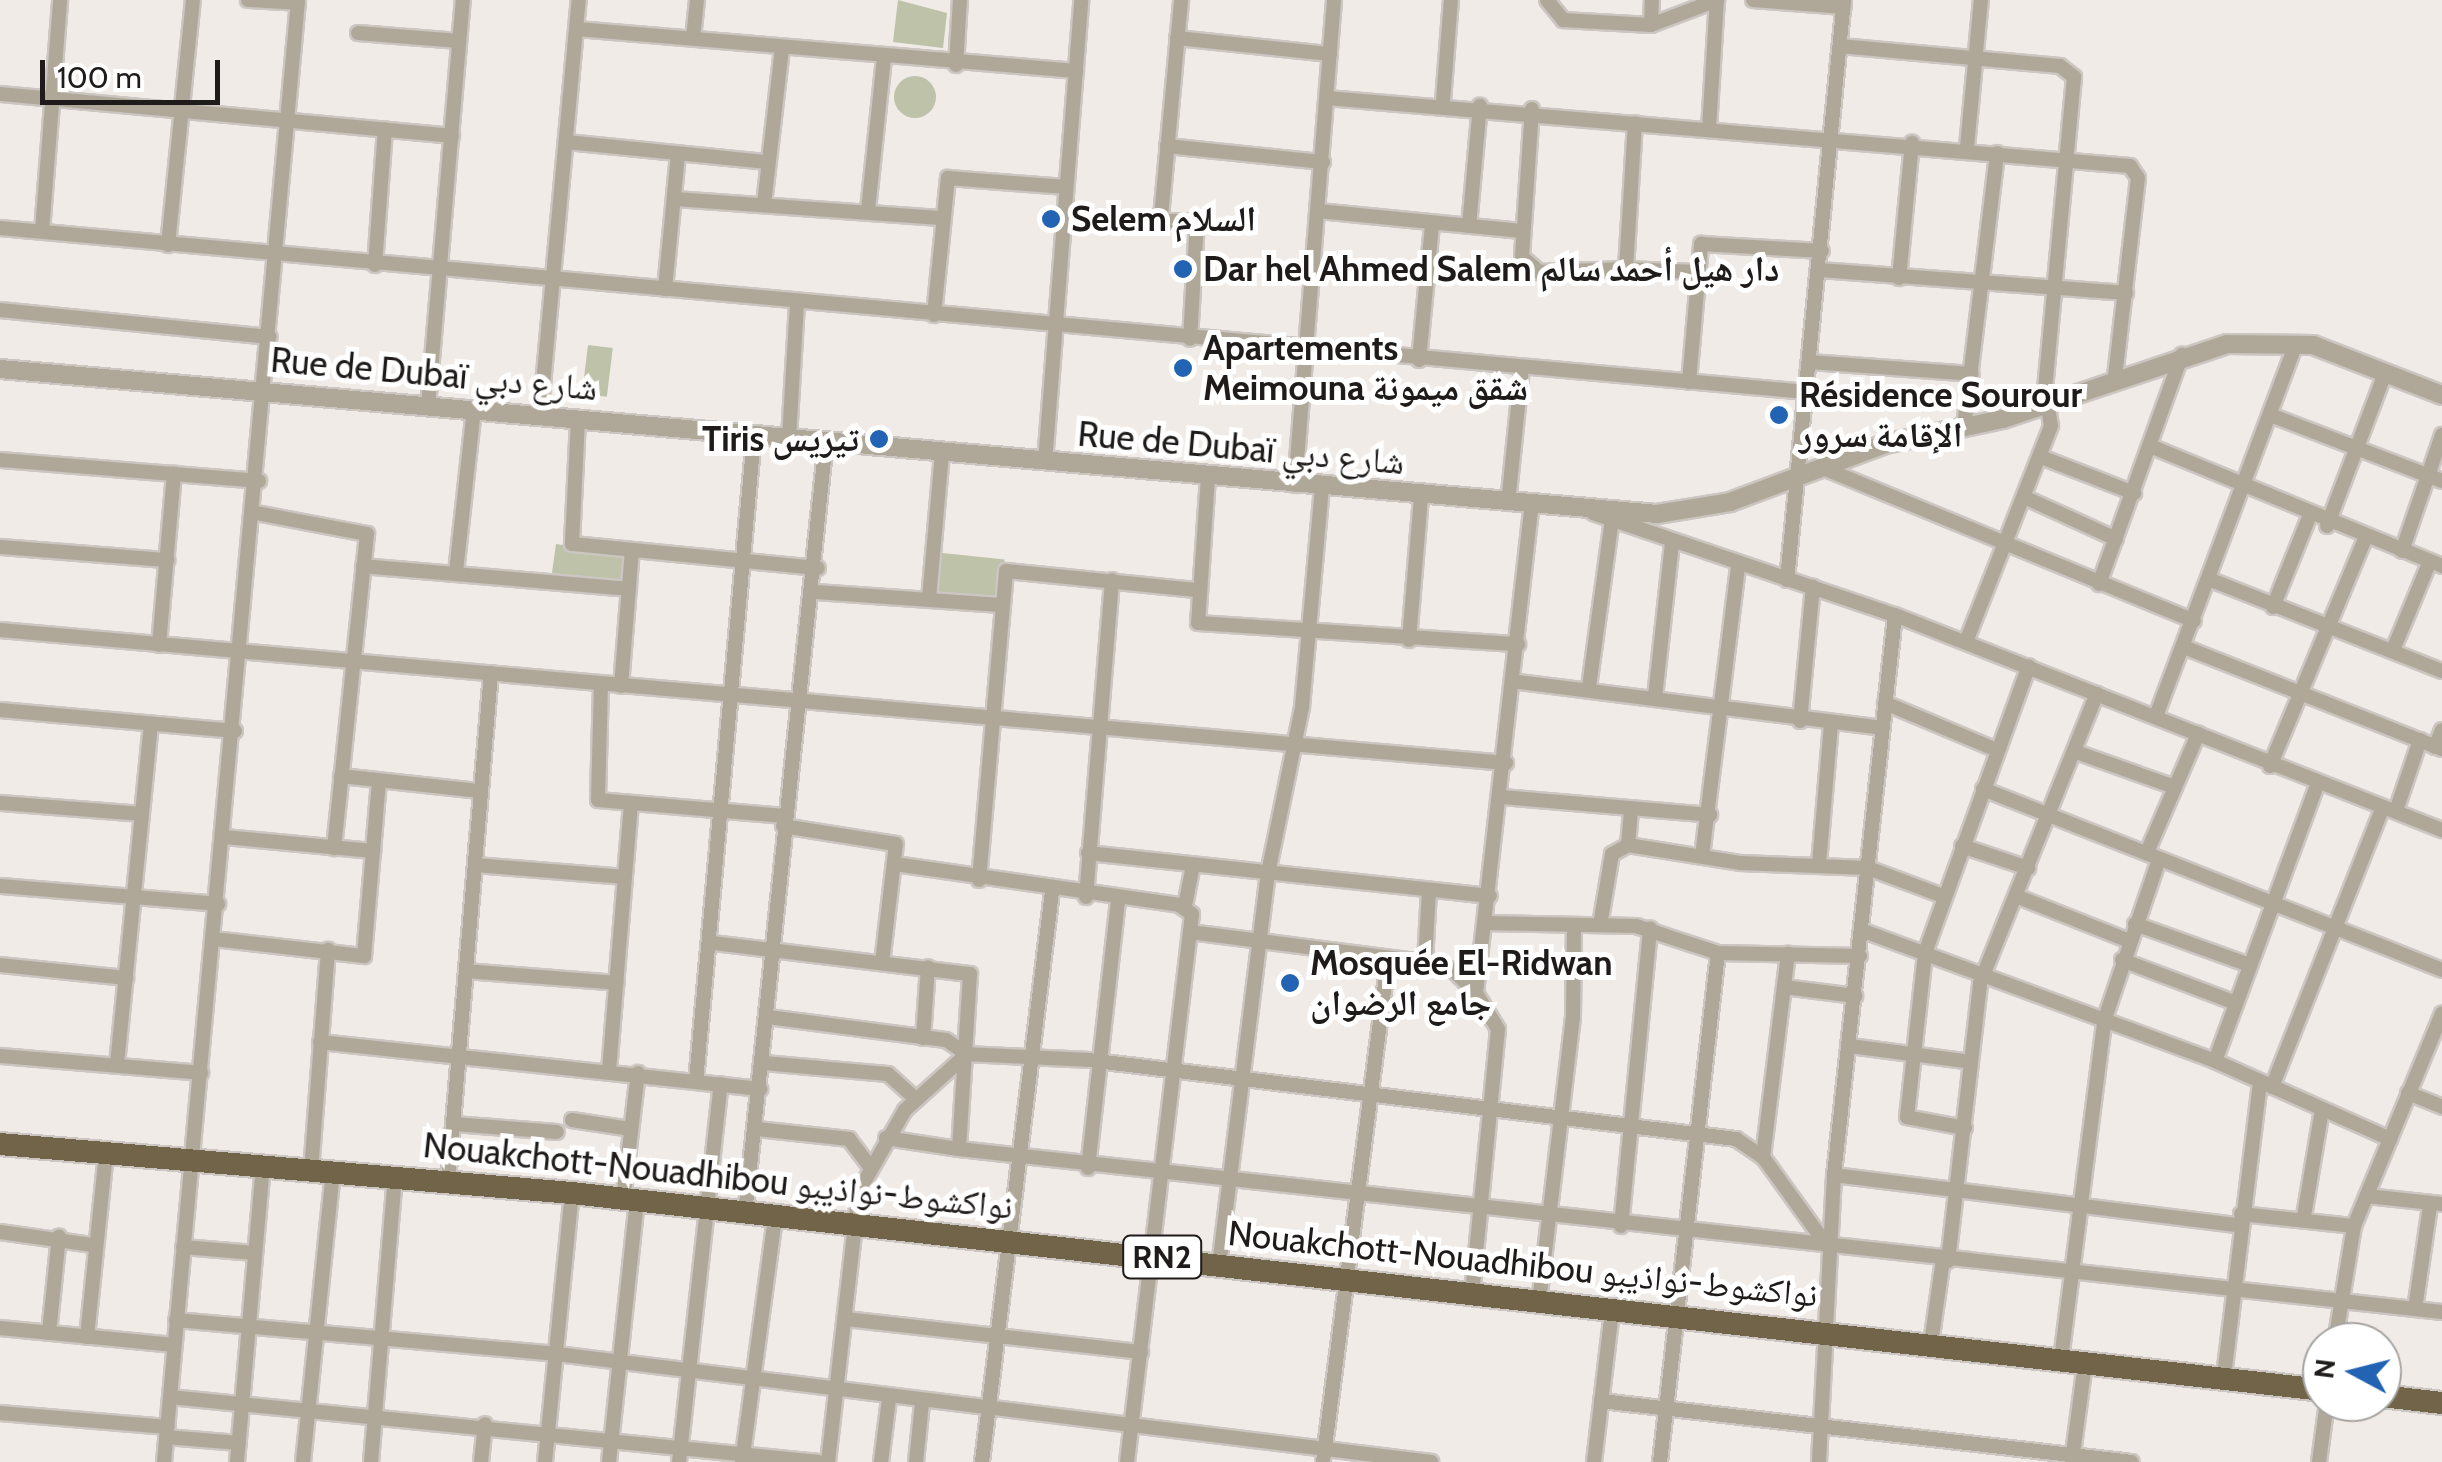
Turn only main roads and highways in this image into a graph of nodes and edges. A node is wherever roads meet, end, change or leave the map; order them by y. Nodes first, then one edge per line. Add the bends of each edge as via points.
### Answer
1 (0, 1144) edge
2 (2302, 1387) edge
3 (2402, 1398) edge
4 (2442, 1403) edge

1 - 2 highway, Nouakchott-Nouadhibou نواكشوط-نواذيبو / RN2 via 572,1193
3 - 4 highway

